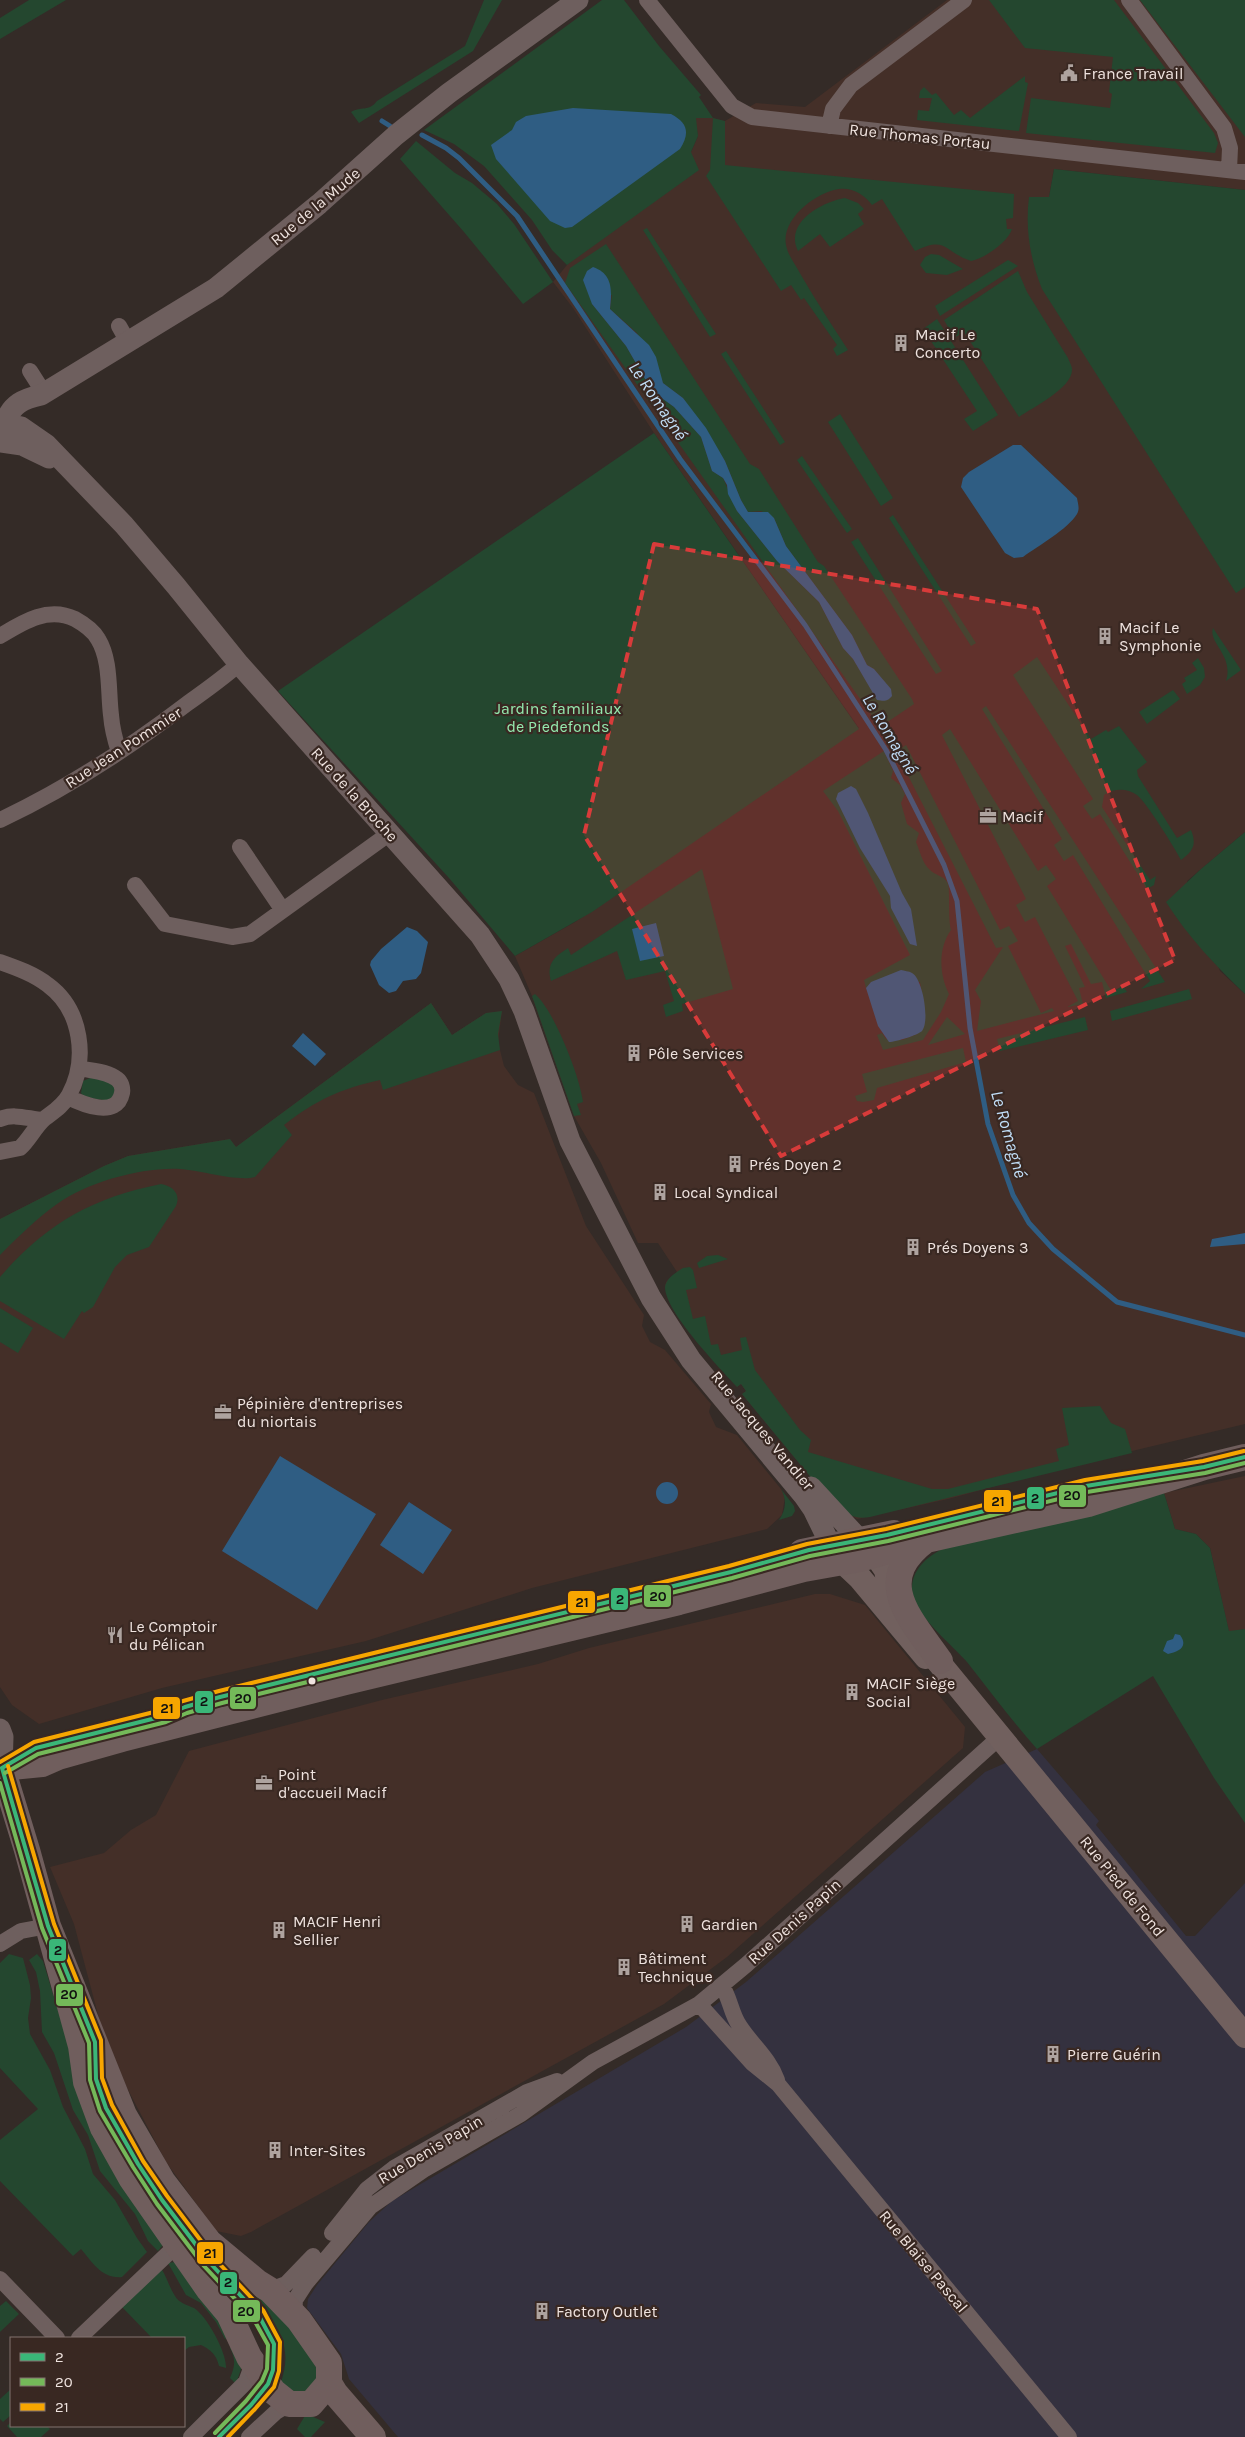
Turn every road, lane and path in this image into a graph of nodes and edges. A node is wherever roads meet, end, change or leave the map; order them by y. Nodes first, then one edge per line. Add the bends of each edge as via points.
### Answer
1 (578, 0) edge
2 (647, 0) edge
3 (964, 0) edge
4 (1129, 0) edge
5 (829, 126) junction
6 (1237, 171) edge
7 (30, 371) dead end
8 (42, 394) junction
9 (1, 429) edge
10 (26, 430) junction
11 (67, 468) junction
12 (0, 636) edge
13 (239, 664) junction
14 (119, 752) junction
15 (0, 820) edge
16 (390, 833) junction
17 (240, 847) dead end
18 (135, 885) dead end
19 (282, 909) junction
20 (0, 962) edge
21 (79, 1068) junction
22 (68, 1097) junction
23 (0, 1120) edge
24 (43, 1120) junction
25 (0, 1152) edge
26 (580, 1161) joint
27 (665, 1322) junction
28 (1245, 1457) edge
29 (1204, 1467) junction
30 (926, 1540) junction
31 (868, 1547) junction
32 (837, 1554) junction
33 (940, 1661) junction
34 (978, 1710) junction
35 (0, 1729) edge
36 (1001, 1736) junction
37 (1, 1768) edge
38 (48, 1926) junction
39 (0, 1944) edge
40 (722, 1986) junction
41 (699, 2004) junction
42 (1245, 2036) edge
43 (568, 2078) junction
44 (778, 2084) junction
45 (178, 2244) junction
46 (0, 2279) edge
47 (264, 2286) junction
48 (229, 2314) junction
49 (294, 2314) junction
50 (56, 2337) edge
51 (80, 2337) edge
52 (253, 2363) junction
53 (330, 2383) junction
54 (300, 2404) junction
55 (191, 2437) edge
56 (249, 2437) edge
57 (354, 2437) edge
58 (373, 2437) edge
59 (1069, 2437) edge

1 - 8 street, Rue de la Mude via 396,134 319,204 216,288 124,334
2 - 5 street, Rue Thomas Portau via 738,111 752,117
3 - 5 street via 851,85 833,109
4 - 6 street via 1224,128
5 - 6 street, Rue Thomas Portau
7 - 8 street
8 - 9 street, Rue de la Mude via 16,404
8 - 10 street
9 - 10 street via 19,435
9 - 11 street
10 - 11 street via 54,451
11 - 13 street, Rue de la Broche via 129,531
12 - 14 street via 43,614 69,616 90,628 98,638 105,658 113,734
13 - 14 street, Rue Jean Pommier
13 - 16 street, Rue de la Broche
14 - 15 street, Rue Jean Pommier via 30,806
16 - 19 street
16 - 26 street, Rue de la Broche via 480,935 509,979 524,1010
17 - 19 street
18 - 19 street via 165,924 232,937 250,934
20 - 21 street via 37,978 59,994 79,1035
21 - 22 street
21 - 22 street via 118,1080 122,1094 109,1107 81,1103
22 - 24 street
23 - 24 street via 19,1116
24 - 25 street via 20,1148
26 - 27 street, Rue Jacques Vandier
27 - 31 street, Rue Jacques Vandier via 704,1361 830,1509
27 - 32 street, Rue Jacques Vandier via 691,1360 804,1496
28 - 29 main road
29 - 30 main road via 1088,1504
29 - 31 main road via 1086,1486
30 - 31 main road
30 - 33 main road via 914,1549 900,1569 898,1593 902,1605
31 - 32 main road
31 - 33 main road, Rue Jacques Vandier via 886,1570 896,1612
32 - 34 main road, Rue Jacques Vandier via 934,1667
32 - 37 main road via 220,1697 164,1716 36,1748
33 - 34 main road, Rue Jacques Vandier
34 - 36 main road, Rue Jacques Vandier
35 - 37 street via 3,1737
36 - 40 street, Rue Denis Papin
36 - 42 main road, Rue Pied de Fond
37 - 38 main road
38 - 39 street via 21,1931
38 - 45 main road via 81,2046 86,2082 103,2128 131,2178
38 - 47 main road via 124,2115 158,2173 209,2242
40 - 41 street, Rue Denis Papin
40 - 44 street, Rue Blaise Pascal via 740,2027 773,2069
41 - 43 street, Rue Denis Papin
41 - 44 street, Rue Blaise Pascal via 752,2063
43 - 47 street, Rue Denis Papin via 527,2092 377,2179 305,2267 286,2284
43 - 49 street, Rue Denis Papin via 521,2114 425,2169 370,2207 297,2295
44 - 59 street, Rue Blaise Pascal
45 - 48 main road
45 - 51 street
46 - 50 street
47 - 48 main road via 248,2283 236,2291 230,2301
47 - 49 main road
48 - 52 main road
49 - 53 main road via 329,2363
52 - 54 main road via 274,2392
52 - 55 street via 246,2382
53 - 54 main road
53 - 58 main road
54 - 56 street via 276,2412
54 - 57 main road via 335,2417

